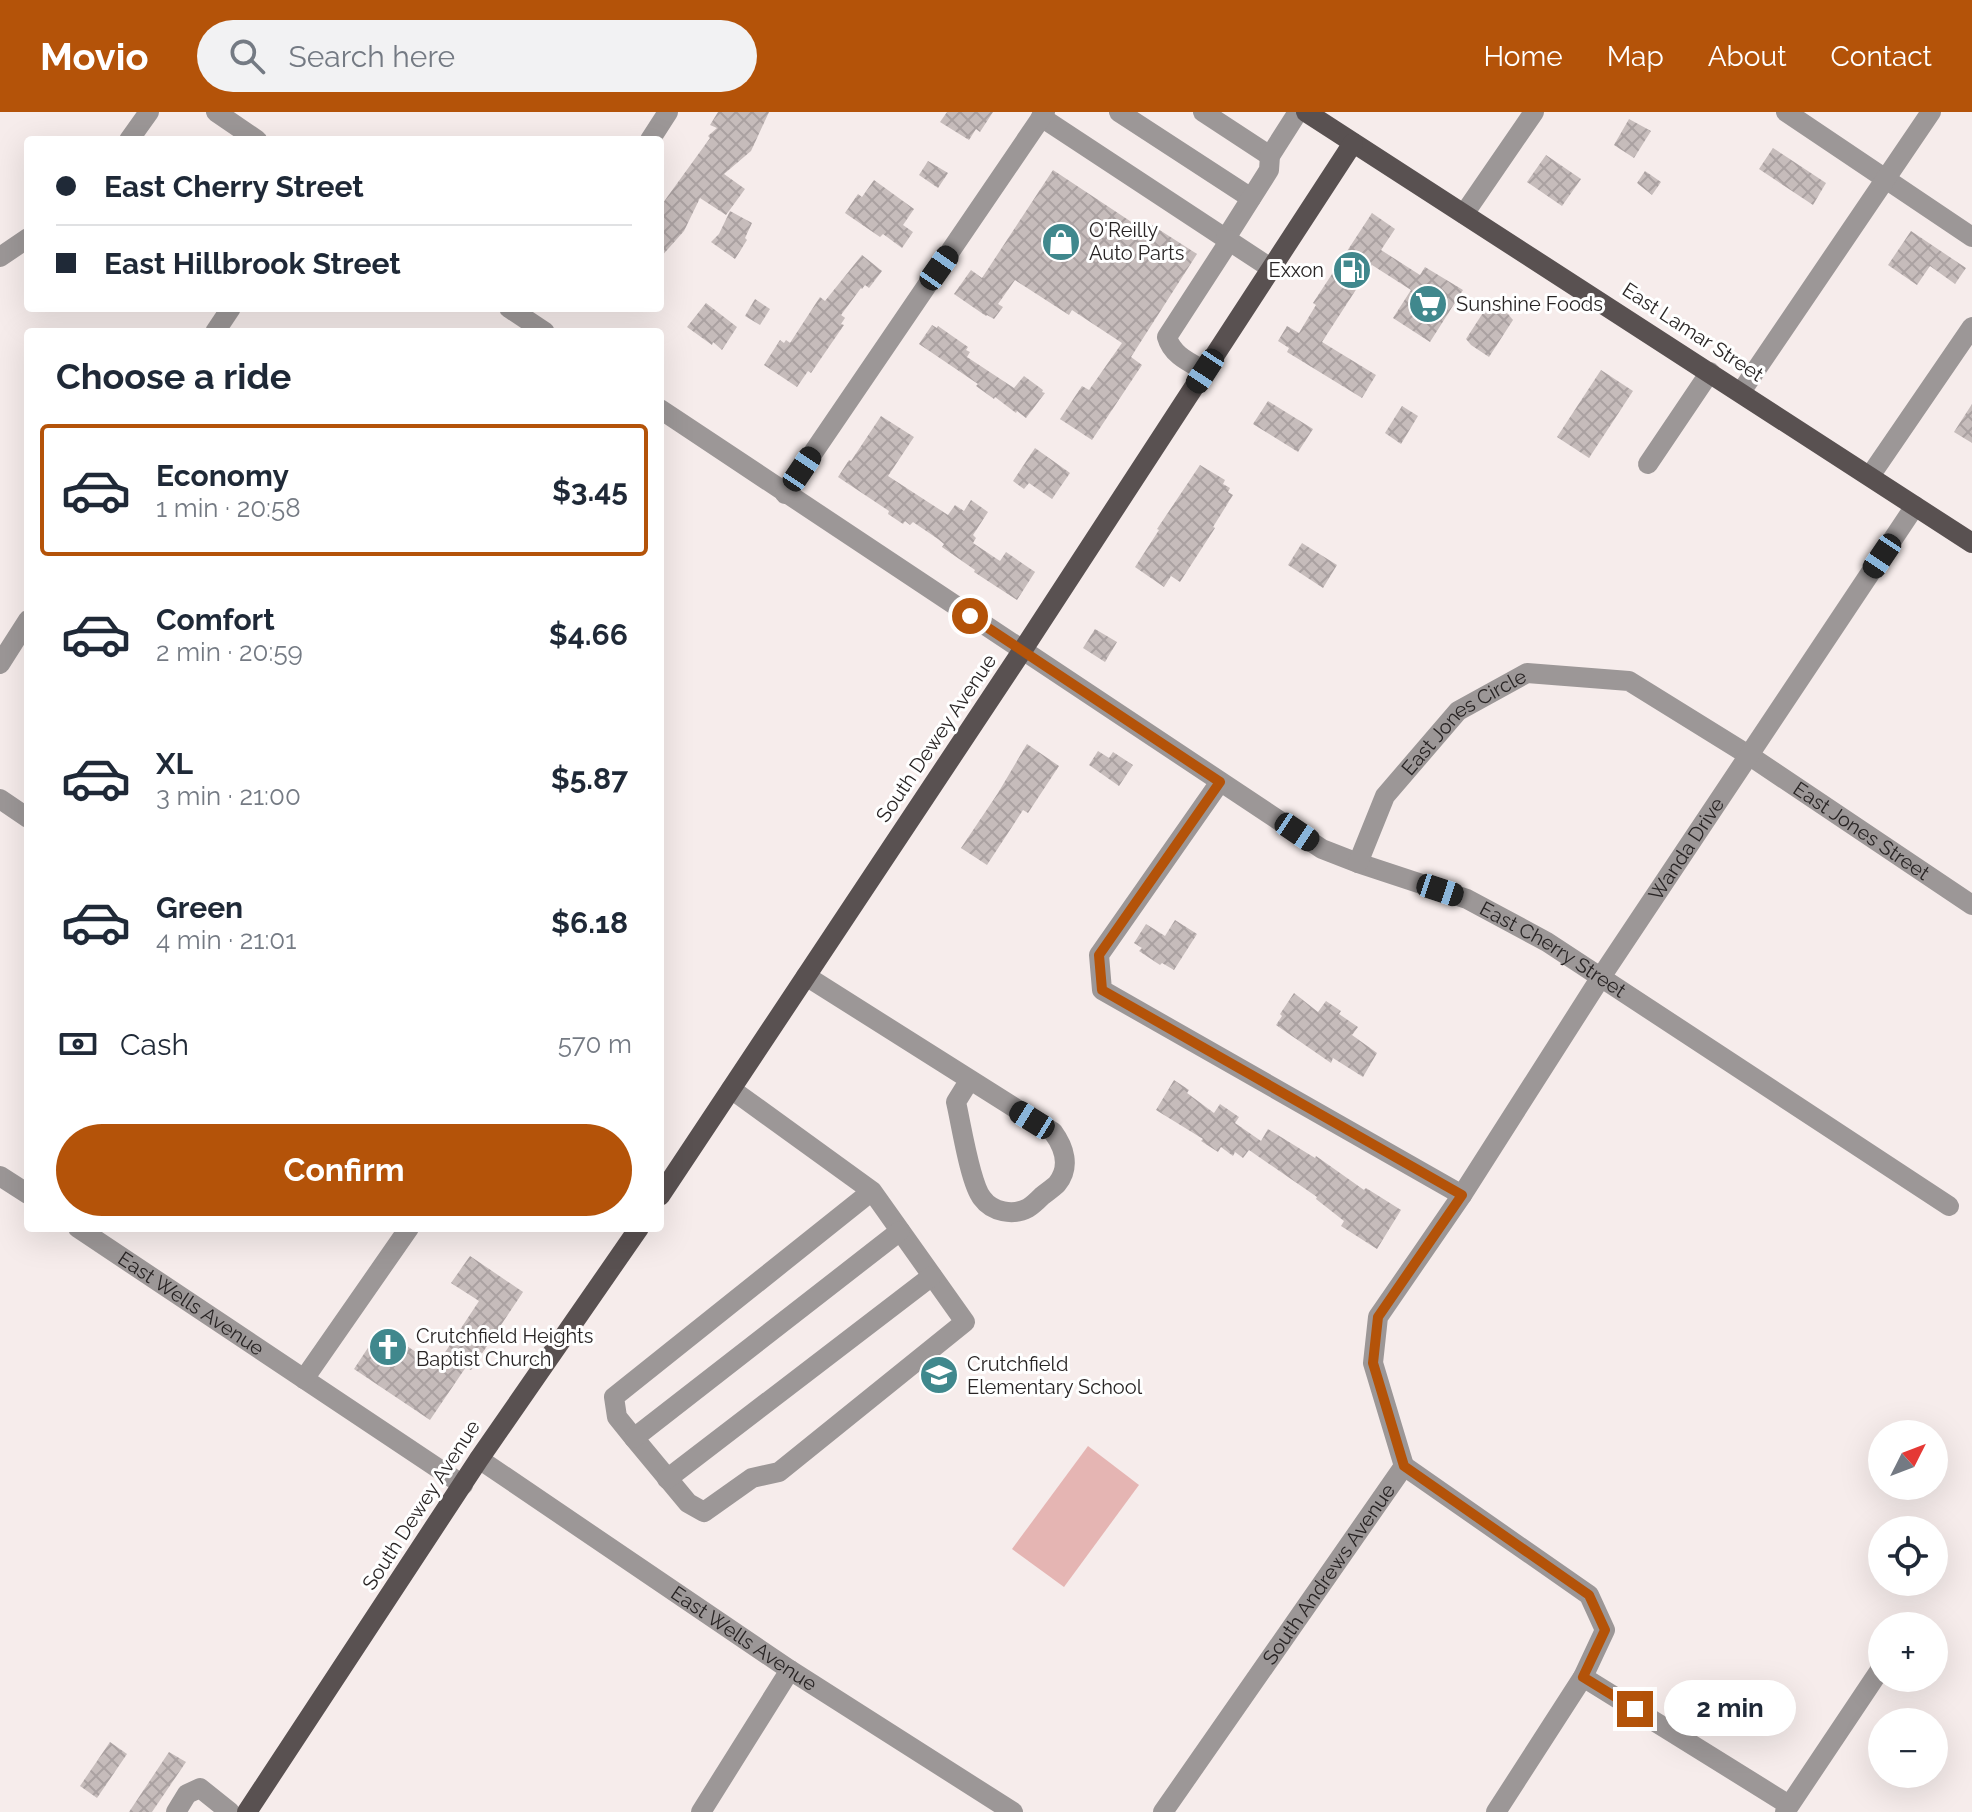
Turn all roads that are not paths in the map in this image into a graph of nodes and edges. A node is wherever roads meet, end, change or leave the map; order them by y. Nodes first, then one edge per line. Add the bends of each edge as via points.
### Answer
1 (149, 112) edge
2 (216, 112) edge
3 (668, 112) edge
4 (1119, 112) edge
5 (1203, 112) edge
6 (1298, 112) edge
7 (1306, 112) edge
8 (1534, 112) edge
9 (1786, 112) edge
10 (1931, 112) edge
11 (1043, 114) edge
12 (132, 136) edge
13 (251, 136) edge
14 (653, 136) edge
15 (1353, 143) junction
16 (1270, 156) junction
17 (1885, 178) junction
18 (1251, 198) junction
19 (1464, 214) junction
20 (1972, 237) edge
21 (1228, 239) junction
22 (24, 241) edge
23 (0, 257) edge
24 (1272, 269) junction
25 (518, 312) edge
26 (539, 321) edge
27 (1972, 327) edge
28 (1205, 371) junction
29 (1710, 372) junction
30 (1741, 392) junction
31 (664, 412) edge
32 (1648, 464) dead end
33 (1870, 476) junction
34 (785, 494) junction
35 (1915, 506) junction
36 (1972, 543) edge
37 (24, 626) edge
38 (1022, 651) junction
39 (0, 664) edge
40 (1750, 756) junction
41 (1220, 782) junction
42 (0, 799) edge
43 (24, 815) edge
44 (1358, 863) junction
45 (1972, 905) edge
46 (806, 976) junction
47 (1601, 977) junction
48 (969, 1081) junction
49 (731, 1089) junction
50 (0, 1176) edge
51 (664, 1190) edge
52 (24, 1191) edge
53 (872, 1191) junction
54 (1462, 1195) junction
55 (1949, 1206) dead end
56 (900, 1231) junction
57 (84, 1232) edge
58 (406, 1232) edge
59 (636, 1232) edge
60 (932, 1276) junction
61 (304, 1379) junction
62 (634, 1438) junction
63 (479, 1459) junction
64 (1404, 1466) junction
65 (667, 1479) junction
66 (463, 1485) junction
67 (790, 1670) junction
68 (1583, 1677) junction
69 (1868, 1688) edge
70 (1787, 1808) edge
71 (252, 1810) edge
72 (176, 1812) edge
73 (230, 1812) edge
74 (701, 1812) edge
75 (1013, 1812) edge
76 (1163, 1812) edge
77 (1496, 1812) edge

1 - 12 street
2 - 13 street
3 - 14 street
4 - 18 street
5 - 16 street
6 - 16 street
7 - 15 main road, East Lamar Street
8 - 19 street
9 - 17 street
10 - 17 street
11 - 21 street
11 - 34 street
15 - 19 main road, East Lamar Street
15 - 24 main road, South Dewey Avenue
16 - 18 street via 1269,170
17 - 20 street
17 - 30 street
18 - 21 street
19 - 29 main road, East Lamar Street
21 - 24 street
21 - 28 street via 1167,337 1177,355
22 - 23 street
24 - 28 main road, South Dewey Avenue
25 - 26 street
27 - 33 street
28 - 38 main road, South Dewey Avenue
29 - 30 main road, East Lamar Street
29 - 32 street
30 - 33 main road, East Lamar Street
31 - 34 street, East Cherry Street
33 - 35 main road, East Lamar Street
34 - 38 street, East Cherry Street
35 - 36 main road, East Lamar Street
35 - 40 street, Wanda Drive
37 - 39 street
38 - 41 street, East Cherry Street
38 - 46 main road, South Dewey Avenue
40 - 44 street, East Jones Circle via 1629,681 1527,673 1458,711 1385,796
40 - 45 street, East Jones Street
40 - 47 street, Wanda Drive
41 - 44 street, East Cherry Street via 1322,849
41 - 54 street via 1099,955 1102,990
42 - 43 street
44 - 47 street, East Cherry Street via 1467,899
46 - 48 street
46 - 49 main road, South Dewey Avenue
47 - 54 street, Wanda Drive
47 - 55 street, East Cherry Street
48 - 48 street via 1053,1132 1062,1144 1065,1159 1057,1184 1027,1208 999,1211 976,1187 956,1102
49 - 51 main road, South Dewey Avenue
49 - 53 street
50 - 52 street
53 - 56 street
53 - 62 street via 614,1397 617,1417
54 - 64 street, South Andrews Avenue via 1378,1317 1373,1363
56 - 60 street
56 - 62 street
57 - 61 street, East Wells Avenue
58 - 61 street
59 - 63 main road, South Dewey Avenue
60 - 65 street
60 - 65 street via 965,1322 779,1472 752,1478 704,1512
61 - 66 street, East Wells Avenue
62 - 65 street
63 - 66 main road, South Dewey Avenue
63 - 67 street, East Wells Avenue
64 - 68 street via 1589,1595 1605,1630
64 - 76 street, South Andrews Avenue
66 - 71 main road, South Dewey Avenue
67 - 74 street
67 - 75 street, East Wells Avenue
68 - 70 street
68 - 77 street
69 - 70 street
72 - 73 street via 187,1794 200,1788

